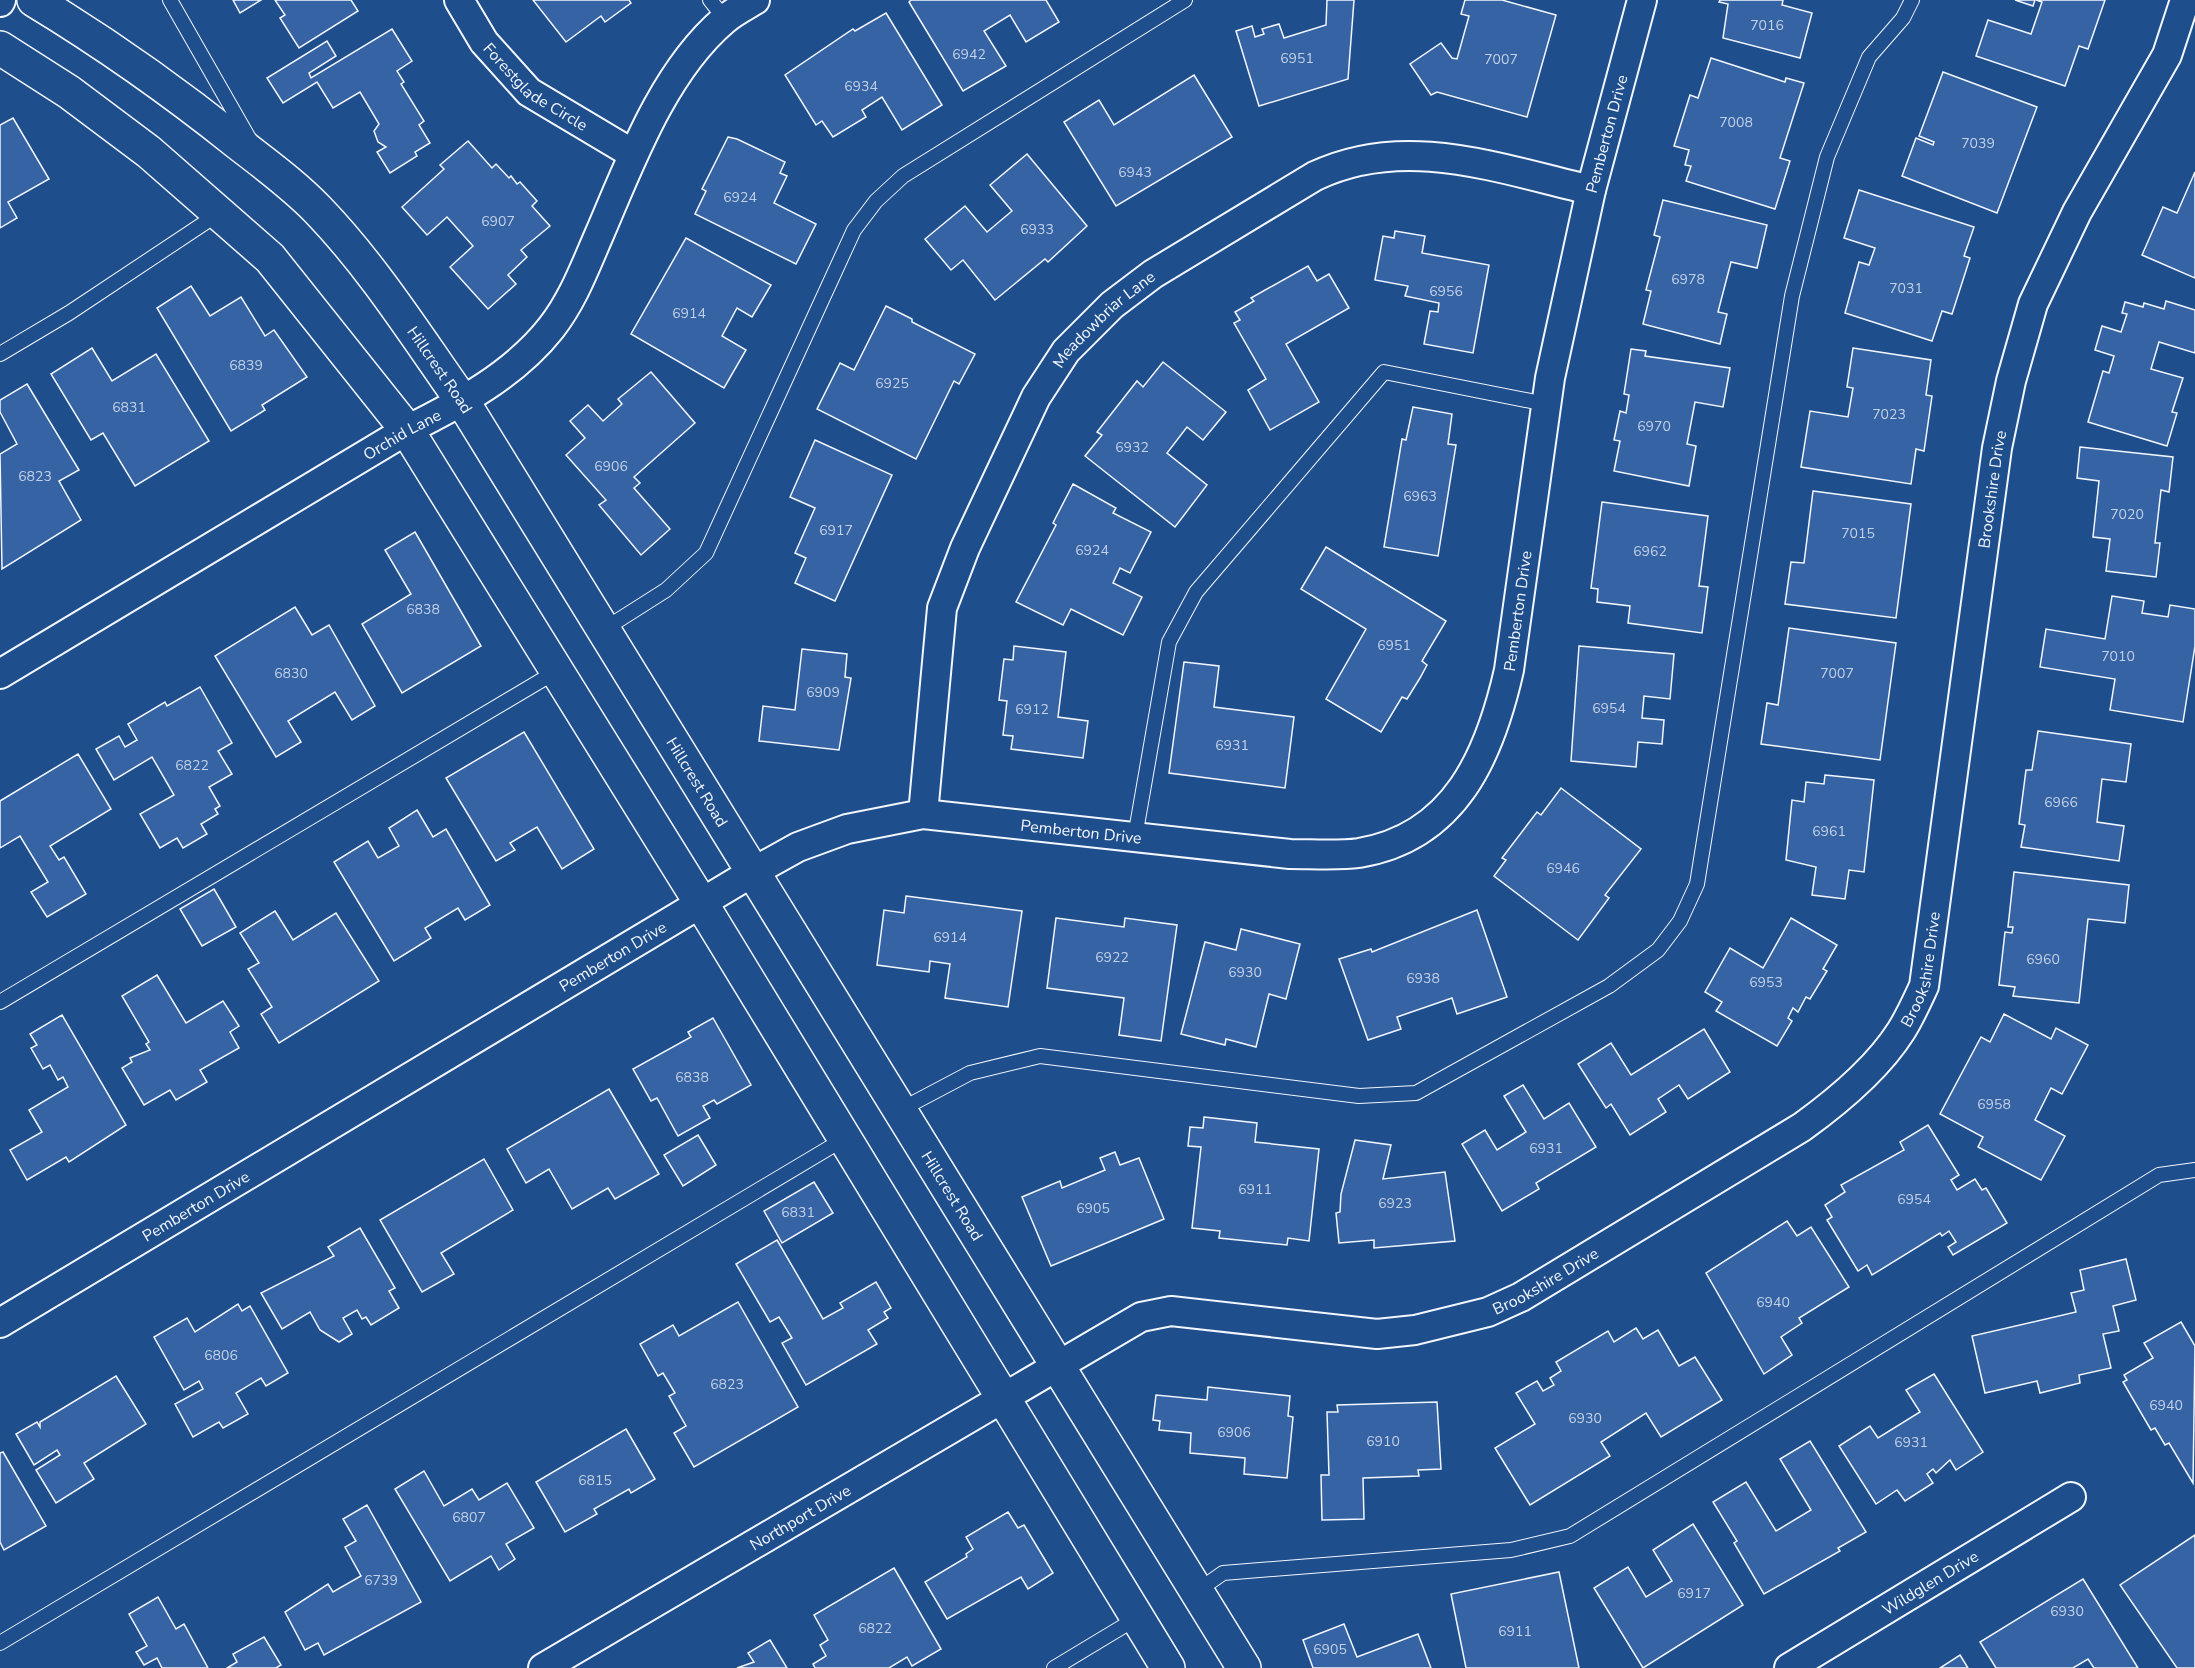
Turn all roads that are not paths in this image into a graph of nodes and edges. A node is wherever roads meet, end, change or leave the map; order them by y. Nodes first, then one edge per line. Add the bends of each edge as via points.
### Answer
1 (34, 0) edge
2 (170, 0) edge
3 (459, 0) edge
4 (754, 0) edge
5 (1185, 0) edge
6 (1642, 0) edge
7 (1912, 0) edge
8 (2185, 0) edge
9 (718, 9) edge
10 (0, 48) edge
11 (633, 154) junction
12 (263, 163) junction
13 (1591, 190) junction
14 (220, 213) junction
15 (0, 354) edge
16 (462, 402) junction
17 (1546, 404) junction
18 (407, 430) junction
19 (603, 630) junction
20 (557, 671) junction
21 (0, 674) edge
22 (923, 814) junction
23 (1135, 837) junction
24 (753, 872) junction
25 (701, 903) junction
26 (0, 1002) edge
27 (900, 1110) junction
28 (844, 1139) junction
29 (2195, 1170) edge
30 (0, 1323) edge
31 (1058, 1365) junction
32 (1003, 1398) junction
33 (2071, 1497) dead end
34 (1196, 1592) junction
35 (1137, 1618) junction
36 (0, 1644) edge
37 (543, 1668) edge
38 (1054, 1668) edge
39 (1168, 1668) edge
40 (1244, 1668) edge
41 (1789, 1668) edge

1 - 12 main road, Hillcrest Road via 184,99
2 - 12 lane
3 - 11 street, Forestglade Circle via 484,42 529,93
4 - 9 street, Orchid Lane
5 - 19 lane via 903,176 876,201 854,230 706,553 666,590
6 - 13 street, Pemberton Drive
7 - 27 lane via 1903,18 1869,57 1827,157 1792,296 1697,884 1680,921 1658,950 1609,986 1416,1093 1359,1096 1040,1056 970,1073
8 - 31 street, Brookshire Drive via 2168,55 2077,212 2030,315 2011,381 1997,448 1924,986 1901,1032 1831,1106 1802,1127 1521,1297 1488,1312 1415,1330 1377,1334 1171,1311 1131,1322
9 - 11 street, Orchid Lane
10 - 14 main road via 69,92 149,152
11 - 16 street, Orchid Lane via 576,288 550,328 509,369
12 - 16 main road, Hillcrest Road via 318,209 372,274
13 - 17 street, Pemberton Drive
13 - 22 street, Meadowbriar Lane via 1443,157 1408,154 1342,163 1153,274 1112,306 1066,351 1036,397 964,548 942,608
14 - 15 lane
14 - 18 main road via 270,258
16 - 18 street, Orchid Lane
16 - 19 main road, Hillcrest Road
17 - 23 lane via 1384,372 1196,592 1174,632 1169,642
17 - 23 street, Pemberton Drive via 1509,670 1498,716 1471,778 1454,801 1406,837 1359,853 1290,854
18 - 20 main road
18 - 21 street, Orchid Lane
19 - 24 main road, Hillcrest Road
20 - 25 main road
20 - 26 lane
22 - 23 street, Pemberton Drive
22 - 24 street, Pemberton Drive via 847,829 798,847
24 - 25 street, Pemberton Drive
24 - 27 main road, Hillcrest Road
25 - 28 main road
25 - 30 street, Pemberton Drive
27 - 31 main road, Hillcrest Road
28 - 32 main road
28 - 36 lane
29 - 34 lane via 2159,1175 1570,1536 1511,1550 1223,1573
31 - 32 street, Northport Drive
31 - 34 main road, Hillcrest Road
32 - 35 main road
32 - 37 street, Northport Drive
33 - 41 street, Wildglen Drive
34 - 40 main road, Hillcrest Road
35 - 38 lane
35 - 39 main road

